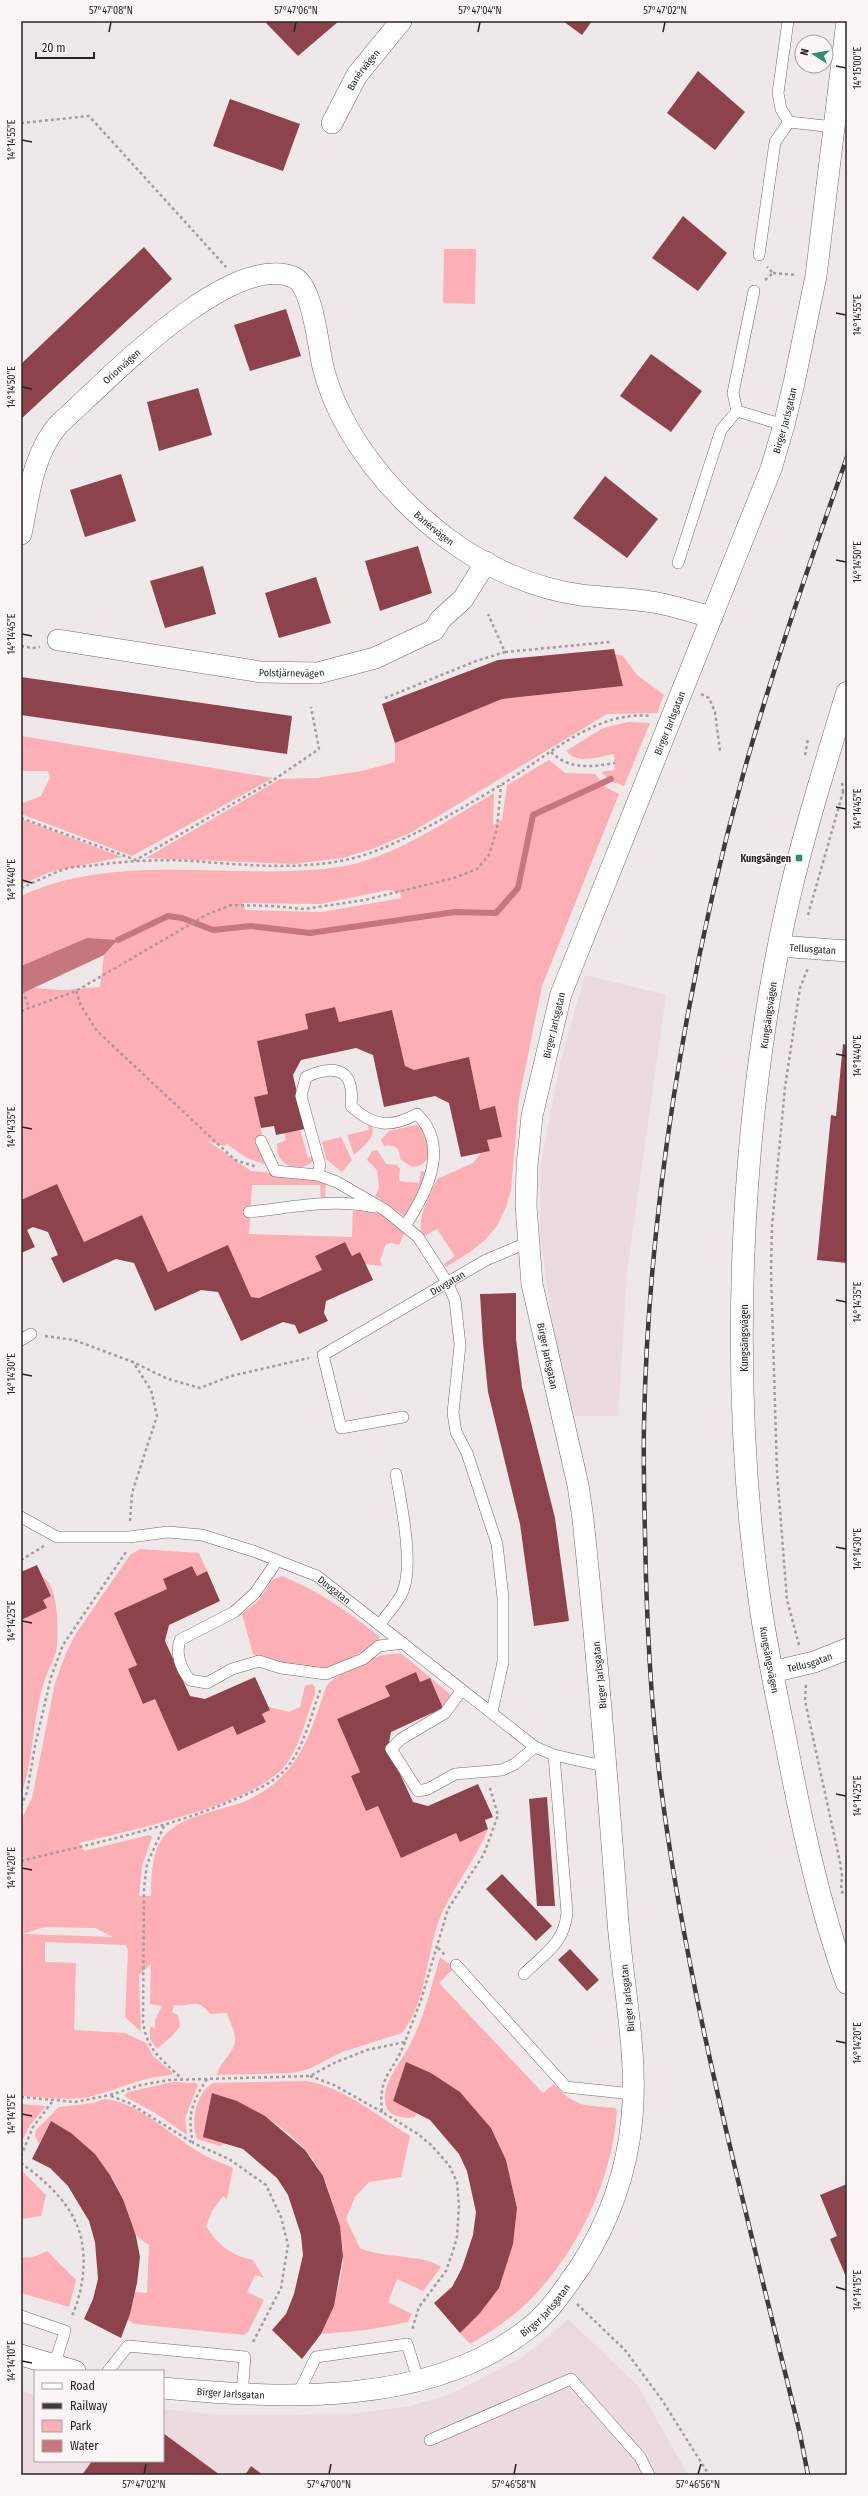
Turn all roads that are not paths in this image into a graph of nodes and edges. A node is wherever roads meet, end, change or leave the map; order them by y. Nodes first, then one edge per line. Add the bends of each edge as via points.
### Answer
1 (401, 21) edge
2 (788, 21) edge
3 (847, 21) edge
4 (789, 122) junction
5 (332, 123) dead end
6 (834, 127) junction
7 (759, 255) road end
8 (296, 278) joint
9 (754, 290) road end
10 (738, 411) junction
11 (784, 425) junction
12 (22, 534) edge
13 (486, 562) junction
14 (678, 563) dead end
15 (712, 617) junction
16 (58, 640) dead end
17 (847, 693) edge
18 (779, 946) junction
19 (847, 951) edge
20 (261, 1141) dead end
21 (318, 1175) junction
22 (385, 1210) junction
23 (249, 1212) dead end
24 (405, 1226) junction
25 (529, 1242) junction
26 (447, 1282) junction
27 (403, 1417) dead end
28 (396, 1474) dead end
29 (21, 1517) edge
30 (277, 1561) junction
31 (380, 1624) junction
32 (403, 1643) junction
33 (847, 1649) edge
34 (772, 1672) junction
35 (461, 1691) junction
36 (492, 1712) junction
37 (535, 1747) junction
38 (554, 1755) junction
39 (608, 1767) junction
40 (456, 1965) dead end
41 (524, 1974) dead end
42 (847, 1983) edge
43 (633, 2094) junction
44 (21, 2316) edge
45 (21, 2355) edge
46 (54, 2366) junction
47 (71, 2370) edge
48 (109, 2370) edge
49 (419, 2382) junction
50 (164, 2388) edge
51 (298, 2394) junction
52 (242, 2395) junction
53 (430, 2440) dead end
54 (648, 2475) edge

1 - 5 street, Banérvägen via 357,75
2 - 4 lane via 778,93 781,109
3 - 6 street, Birger Jarlsgatan
4 - 6 lane
4 - 7 lane via 774,142
6 - 11 street, Birger Jarlsgatan via 816,276
8 - 12 street, Orionvägen via 282,274 238,281 206,297 171,323 58,425 48,437 37,462
8 - 13 street, Banérvägen via 306,289 324,370 335,404 374,466 421,518
9 - 10 lane via 733,393
10 - 11 lane
10 - 14 lane via 721,430
11 - 15 street, Birger Jarlsgatan via 770,469
13 - 15 street, Banérvägen via 509,574 572,593 653,602
13 - 16 street, Polstjärnevägen via 463,599 441,619 434,630 375,658 318,673 261,672
15 - 25 street, Birger Jarlsgatan via 561,994 532,1116 527,1166
17 - 18 street, Kungsängsvägen via 799,858
18 - 19 street, Tellusgatan
18 - 34 street, Kungsängsvägen via 755,1115 745,1247 743,1340 749,1500 761,1609
20 - 21 lane via 275,1171
21 - 22 lane via 337,1182
21 - 24 lane via 320,1165 301,1096 306,1077 332,1070 342,1071 349,1078 351,1106 365,1119 381,1123 404,1121 418,1114 425,1121 430,1133 435,1161 421,1202
22 - 23 lane via 355,1203 329,1203
22 - 24 lane
24 - 26 lane via 418,1237
25 - 26 lane, Duvgatan via 486,1260
25 - 39 street, Birger Jarlsgatan via 532,1284 578,1485
26 - 27 lane, Duvgatan via 323,1355 341,1428
26 - 36 lane via 455,1300 460,1345 453,1413 456,1432 467,1453 497,1544 503,1598 503,1662
28 - 31 lane via 407,1578 397,1603
29 - 30 lane, Duvgatan via 58,1537 129,1537 168,1532 202,1535
30 - 31 lane, Duvgatan via 316,1576
30 - 32 lane via 255,1593 234,1612 180,1640 177,1648 183,1671 190,1680 207,1683 232,1669 259,1661 281,1668 326,1674 363,1658 379,1646
31 - 32 lane, Duvgatan
32 - 35 lane, Duvgatan
33 - 34 street, Tellusgatan via 805,1665
34 - 42 street, Kungsängsvägen via 792,1779 813,1865
35 - 36 lane, Duvgatan
35 - 37 lane via 445,1713 401,1739 391,1749 418,1791 428,1789 455,1774 489,1773 516,1764
36 - 37 lane, Duvgatan
37 - 38 lane, Duvgatan
38 - 39 lane, Duvgatan
38 - 41 lane via 567,1913 565,1928 561,1938
39 - 43 street, Birger Jarlsgatan via 619,1926 632,2046
40 - 43 lane via 566,2087
43 - 49 street, Birger Jarlsgatan via 632,2118 622,2177 588,2253 573,2297 484,2359
44 - 46 lane via 65,2331
45 - 46 street
46 - 47 street
48 - 52 lane via 128,2346 245,2357
49 - 51 street, Birger Jarlsgatan via 369,2390
49 - 51 lane via 407,2344 316,2357
50 - 52 street, Birger Jarlsgatan
51 - 52 street, Birger Jarlsgatan
53 - 54 lane via 571,2379 640,2457

